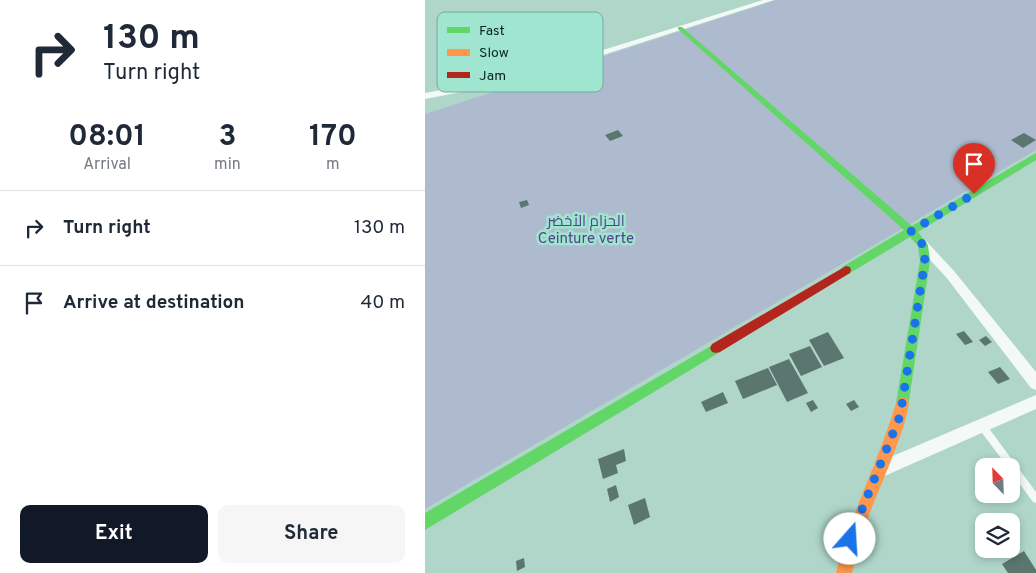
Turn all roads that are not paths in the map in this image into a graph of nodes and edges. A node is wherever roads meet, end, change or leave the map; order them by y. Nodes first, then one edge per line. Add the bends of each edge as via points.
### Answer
1 (770, 0) edge
2 (680, 28) junction
3 (603, 52) edge
4 (447, 92) edge
5 (425, 96) edge
6 (1036, 156) edge
7 (911, 231) junction
8 (923, 245) junction
9 (1036, 383) edge
10 (1036, 402) edge
11 (982, 425) junction
12 (878, 471) junction
13 (1036, 499) edge
14 (425, 522) edge
15 (843, 573) edge

1 - 2 street
2 - 3 street
2 - 7 street
4 - 5 street
6 - 7 street
7 - 8 street
7 - 14 street
8 - 9 street via 951,274
8 - 12 street via 925,261 903,402
10 - 11 street
11 - 12 street
11 - 13 lane
12 - 15 street via 853,528

